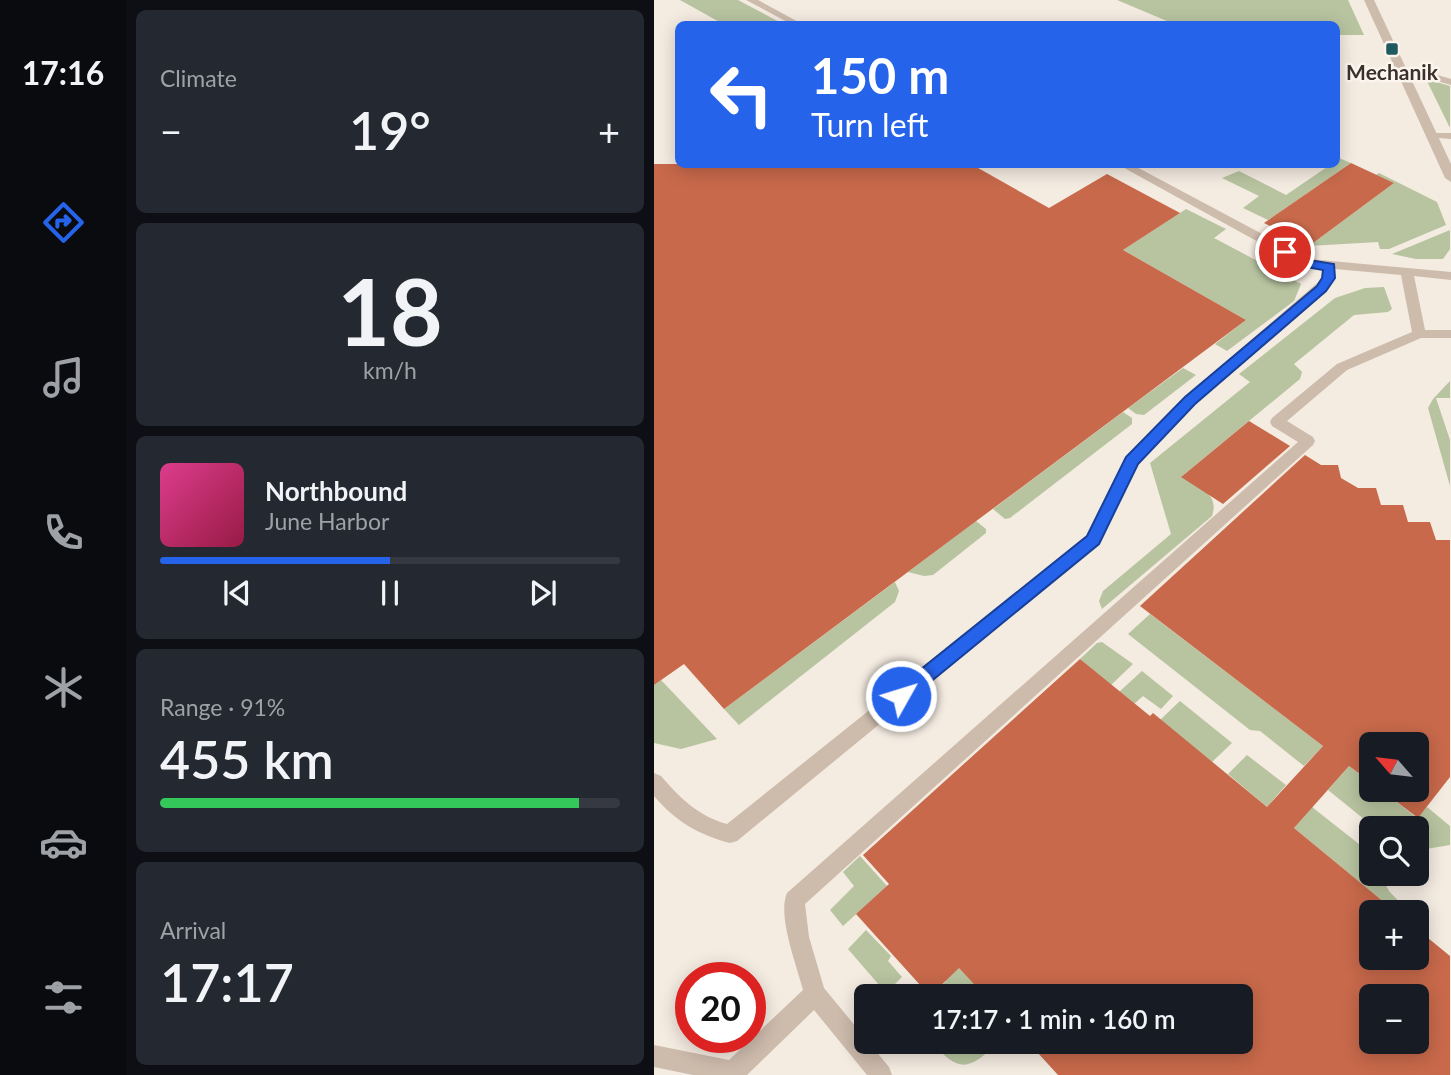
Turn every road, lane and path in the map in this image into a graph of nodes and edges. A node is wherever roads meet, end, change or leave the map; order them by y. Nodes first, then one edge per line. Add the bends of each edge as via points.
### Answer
1 (751, 0) edge
2 (1369, 0) edge
3 (791, 21) edge
4 (1402, 71) junction
5 (1450, 82) edge
6 (1431, 135) junction
7 (1450, 136) edge
8 (1129, 168) edge
9 (1450, 178) edge
10 (1329, 267) junction
11 (1407, 274) junction
12 (1450, 276) edge
13 (1419, 334) junction
14 (1450, 334) edge
15 (654, 782) edge
16 (815, 994) junction
17 (654, 1056) edge
18 (735, 1073) edge
19 (882, 1075) edge

1 - 3 lane
2 - 4 street
4 - 5 lane
4 - 6 street
6 - 7 lane
6 - 9 street
8 - 10 lane via 1306,263
10 - 11 lane
10 - 15 lane via 1329,278 1321,288 1190,400 1132,461 1093,540 730,834 710,829 678,811
11 - 12 lane
11 - 13 lane
13 - 14 lane
13 - 16 lane via 1342,367 1277,422 1308,441 795,901 799,937
16 - 18 lane
16 - 19 lane
17 - 18 lane

